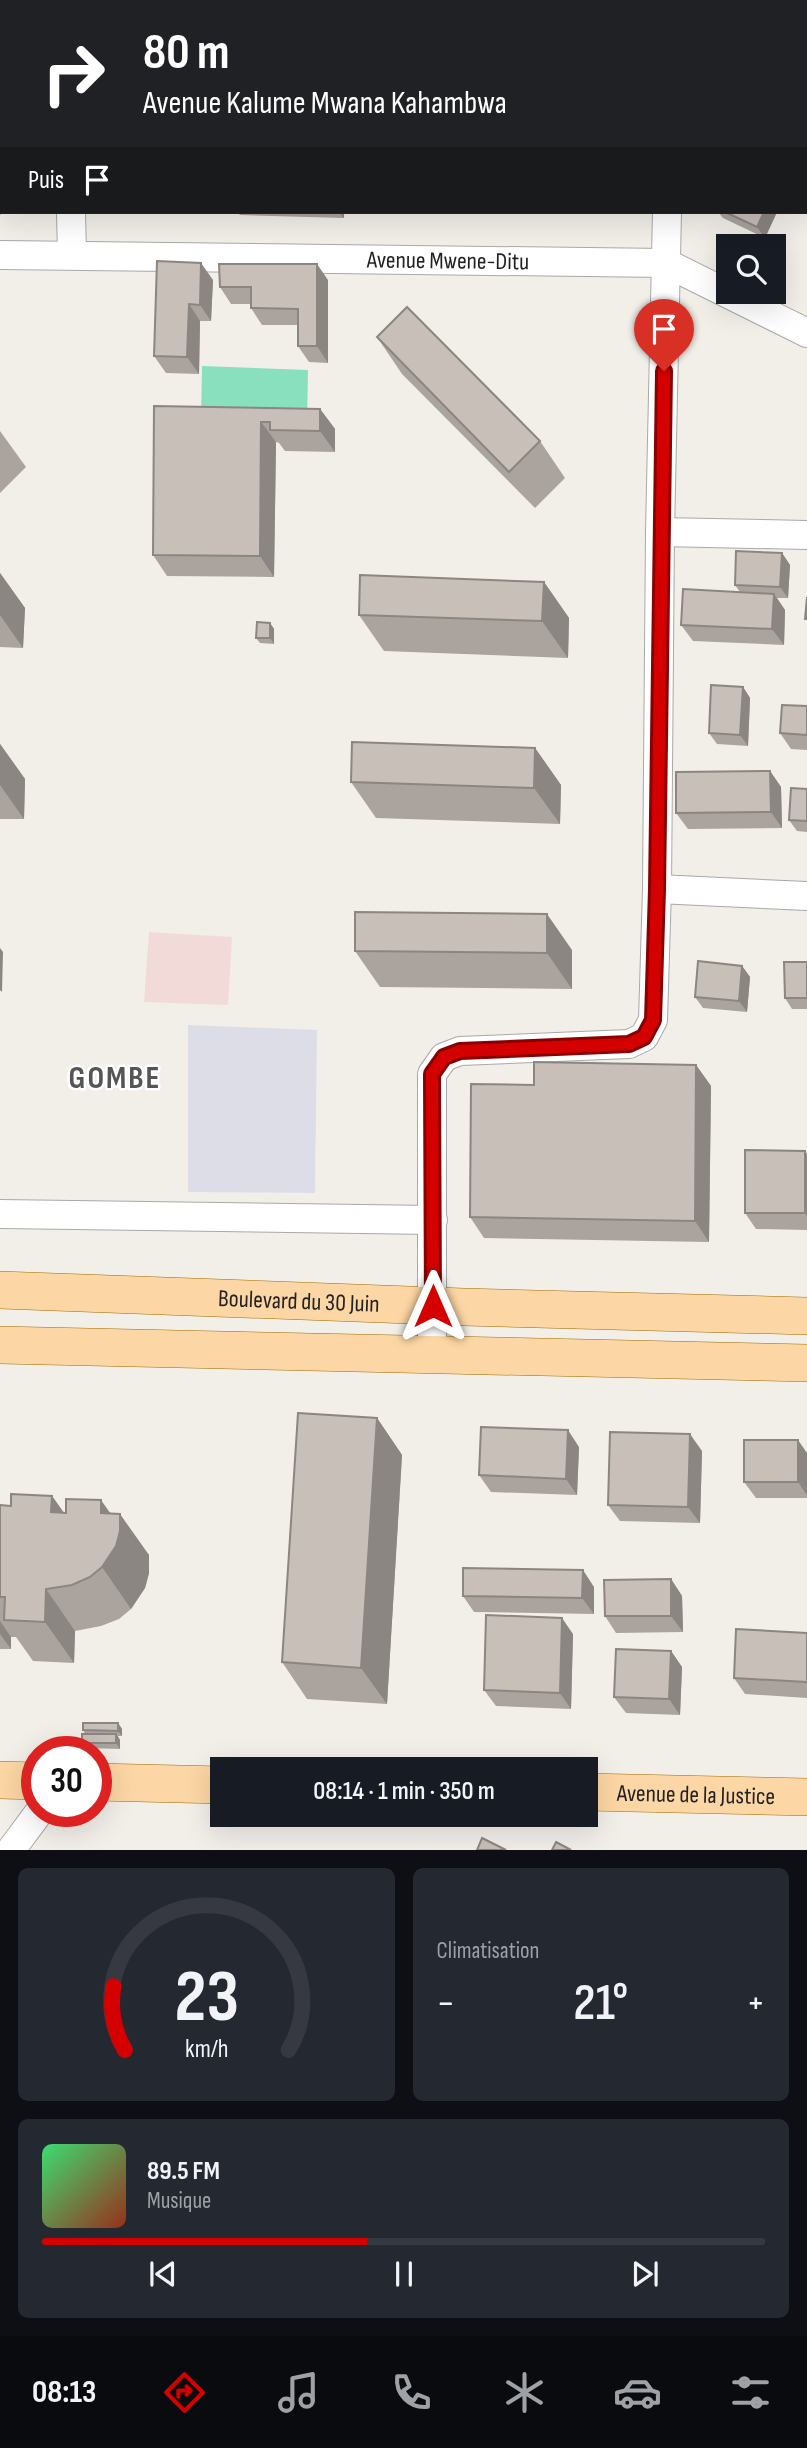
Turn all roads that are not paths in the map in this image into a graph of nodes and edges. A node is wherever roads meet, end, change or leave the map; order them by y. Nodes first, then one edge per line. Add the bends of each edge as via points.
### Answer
1 (71, 214) edge
2 (667, 214) edge
3 (0, 255) edge
4 (72, 255) junction
5 (667, 263) junction
6 (807, 333) edge
7 (660, 532) junction
8 (807, 535) edge
9 (657, 889) junction
10 (807, 896) edge
11 (0, 1214) edge
12 (433, 1220) junction
13 (0, 1290) edge
14 (433, 1306) junction
15 (807, 1316) edge
16 (0, 1345) edge
17 (432, 1353) junction
18 (807, 1363) edge
19 (0, 1780) edge
20 (21, 1781) edge
21 (112, 1782) edge
22 (210, 1785) edge
23 (598, 1793) edge
24 (807, 1797) edge
25 (28, 1827) edge
26 (10, 1850) edge

1 - 4 street
2 - 5 street
3 - 4 street, Avenue Mwene-Ditu
4 - 5 street, Avenue Mwene-Ditu
5 - 6 street, Avenue Mwene-Ditu
5 - 7 street
7 - 8 street
7 - 9 street
9 - 10 street
9 - 12 street via 653,1020 644,1037 629,1044 460,1051 444,1057 432,1074
11 - 12 street
12 - 14 street
13 - 14 main road, Boulevard du 30 Juin
14 - 15 main road, Boulevard du 30 Juin
14 - 17 street
16 - 17 main road, Boulevard du 30 Juin
17 - 18 main road, Boulevard du 30 Juin
19 - 20 main road
21 - 22 main road
23 - 24 main road, Avenue de la Justice
25 - 26 street

